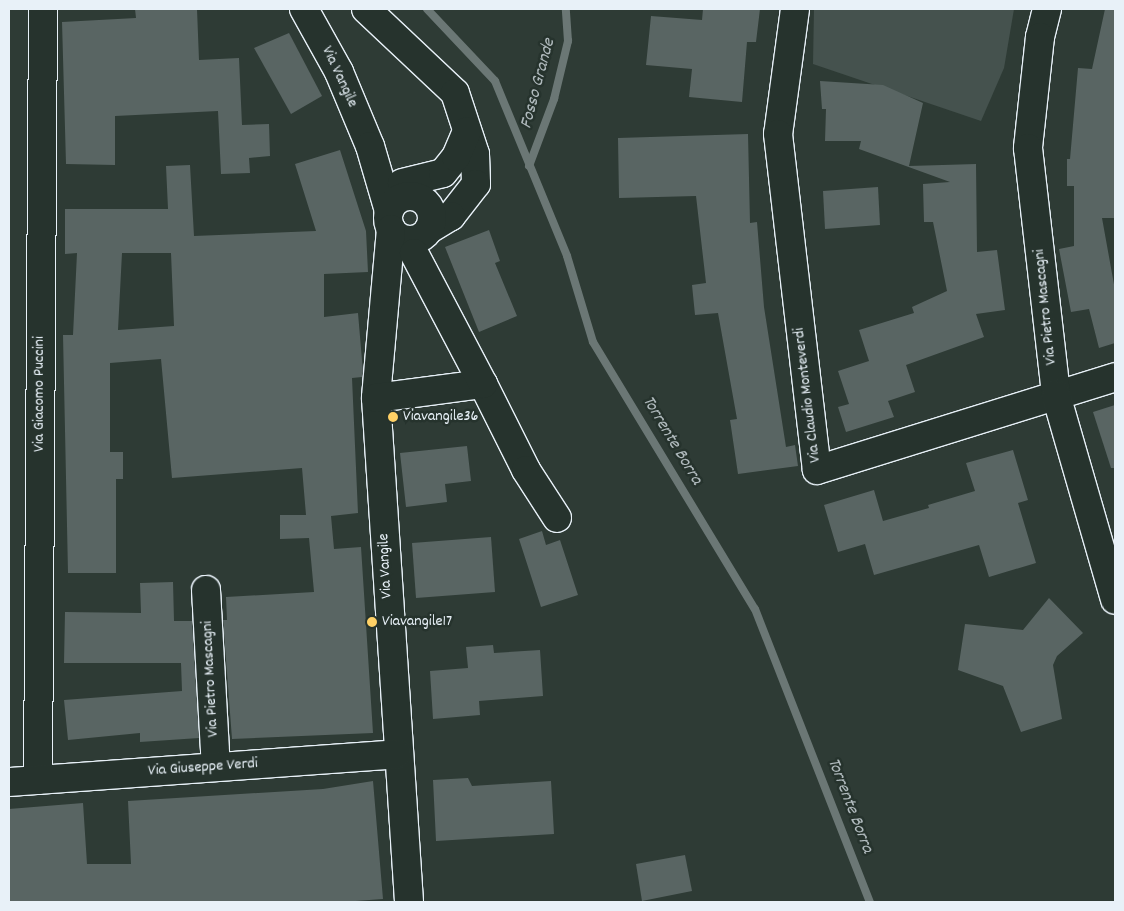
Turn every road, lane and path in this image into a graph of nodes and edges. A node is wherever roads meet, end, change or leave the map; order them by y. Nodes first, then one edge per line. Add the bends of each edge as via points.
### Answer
1 (43, 9) edge
2 (304, 9) edge
3 (366, 9) edge
4 (795, 9) edge
5 (1047, 9) edge
6 (467, 131) junction
7 (370, 146) junction
8 (408, 189) junction
9 (390, 220) junction
10 (420, 240) junction
11 (1115, 377) edge
12 (483, 384) junction
13 (377, 390) junction
14 (1056, 395) junction
15 (557, 518) dead end
16 (206, 590) dead end
17 (1115, 600) edge
18 (397, 754) junction
19 (216, 767) junction
20 (38, 780) junction
21 (9, 782) edge
22 (409, 902) edge

1 - 20 street, Via Giacomo Puccini
2 - 7 street, Via Vangile via 339,72
3 - 6 street via 455,93
4 - 14 street, Via Claudio Monteverdi via 778,134 817,470
5 - 14 street, Via Pietro Mascagni via 1040,37 1028,148
6 - 8 street via 456,157 442,173
6 - 10 street via 475,154 476,184 452,216
7 - 8 street, Via Vangile
7 - 9 street, Via Vangile
8 - 9 street via 396,201
8 - 10 street, Via Vangile via 430,208
9 - 10 street via 403,239
9 - 13 street, Via Vangile
10 - 12 street
10 - 13 street via 398,296
11 - 14 street, Via Claudio Monteverdi
12 - 13 street
12 - 15 street via 526,470
13 - 18 street, Via Vangile
14 - 17 street, Via Pietro Mascagni
16 - 19 street, Via Pietro Mascagni
18 - 19 street, Via Giuseppe Verdi
18 - 22 street, Via Vangile
19 - 20 street, Via Giuseppe Verdi
20 - 21 street, Via Giuseppe Verdi

